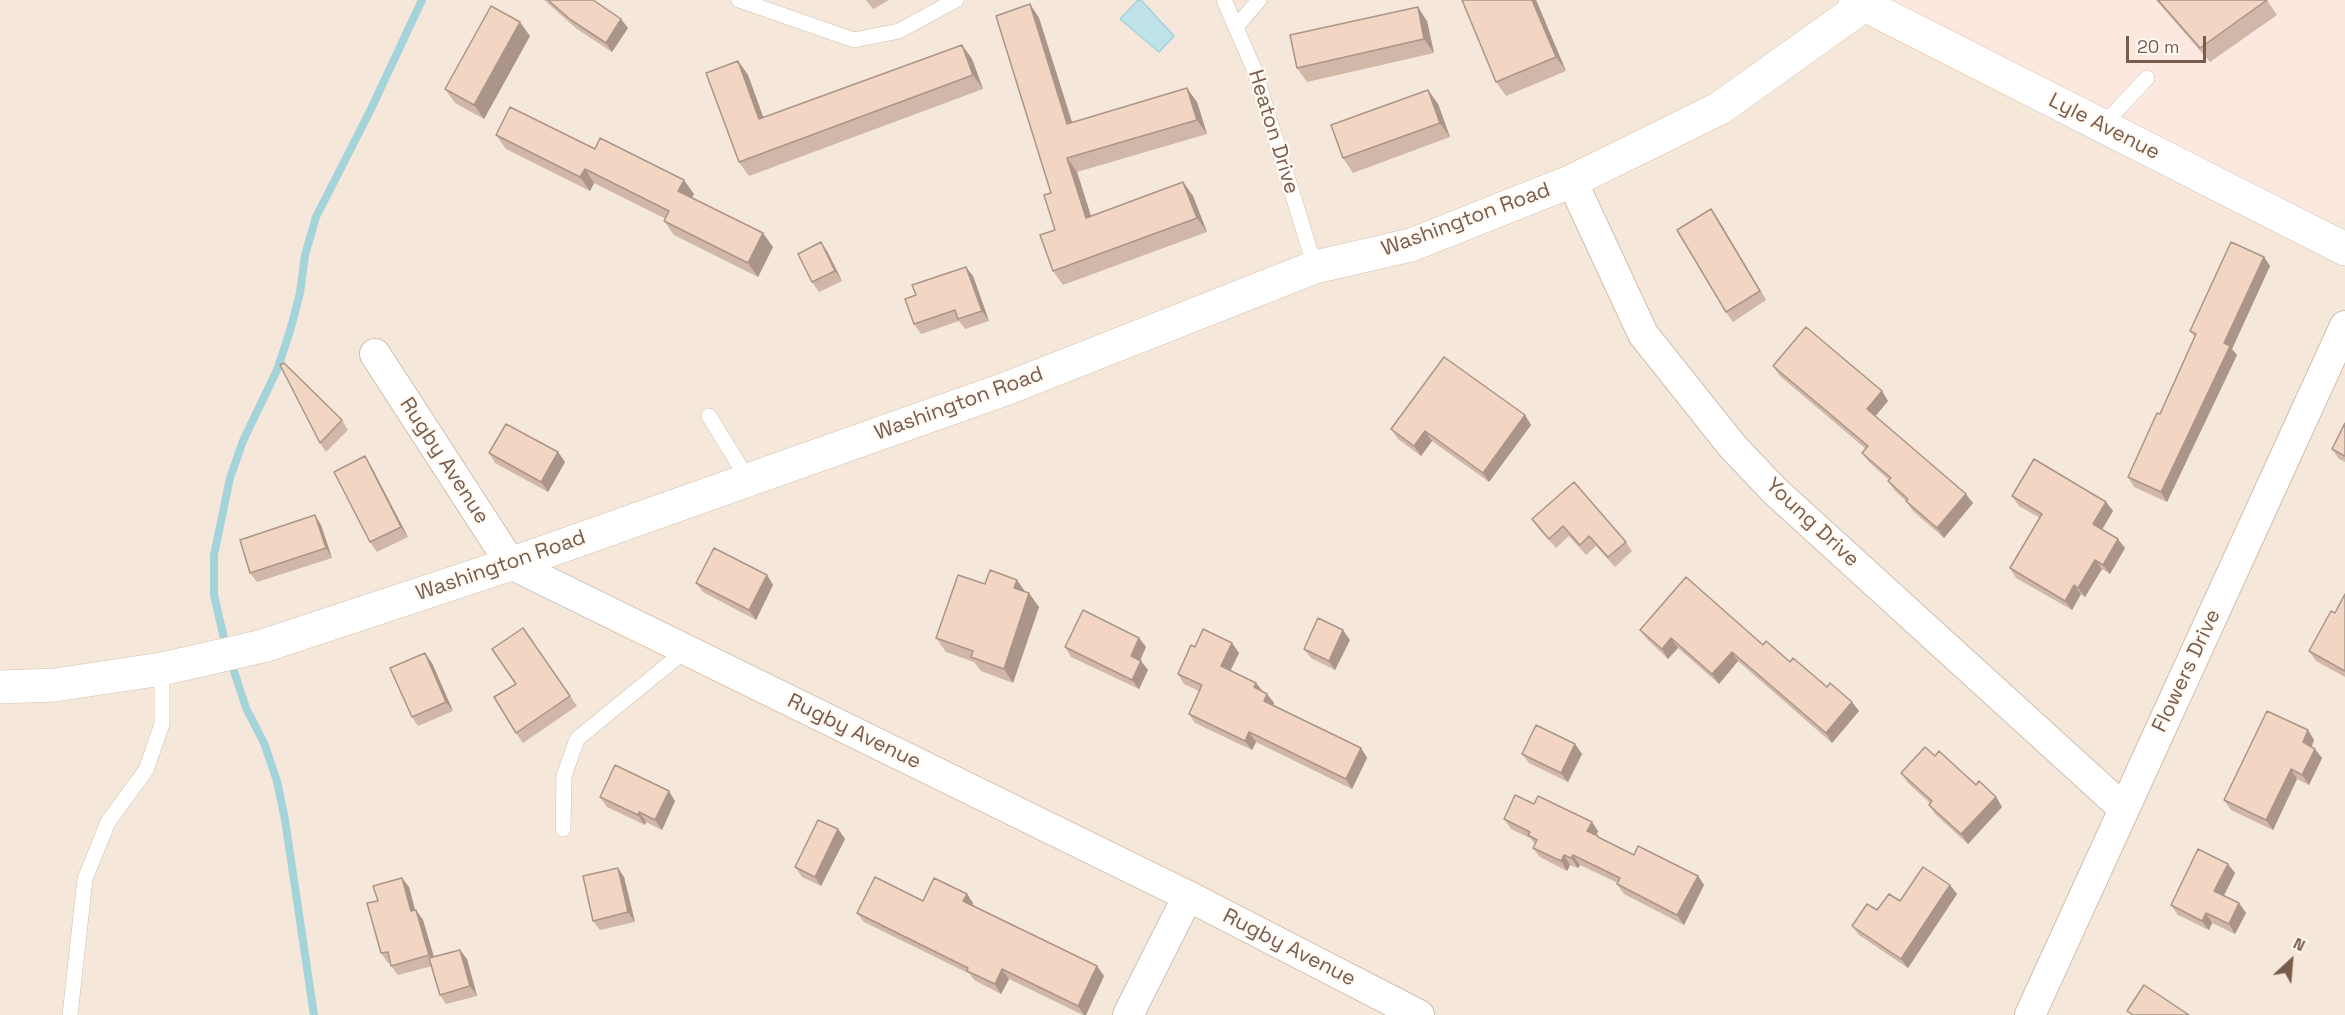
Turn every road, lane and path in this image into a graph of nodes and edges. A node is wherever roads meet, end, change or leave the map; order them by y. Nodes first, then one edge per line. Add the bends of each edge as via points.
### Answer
1 (739, 0) edge
2 (956, 0) edge
3 (1224, 0) edge
4 (1259, 0) edge
5 (1863, 1) edge
6 (1236, 27) junction
7 (2147, 78) dead end
8 (2102, 126) junction
9 (1572, 181) junction
10 (2345, 249) edge
11 (1315, 267) junction
12 (2345, 326) edge
13 (375, 354) dead end
14 (709, 416) dead end
15 (747, 478) junction
16 (511, 564) junction
17 (686, 650) junction
18 (162, 669) junction
19 (0, 687) edge
20 (2124, 809) junction
21 (563, 829) dead end
22 (1188, 896) junction
23 (70, 1015) edge
24 (1128, 1015) edge
25 (1419, 1015) edge
26 (2030, 1015) edge

1 - 2 lane via 854,40 899,31
3 - 6 lane, Heaton Drive
4 - 6 lane
5 - 8 street, Lyle Avenue
5 - 9 street, Washington Road via 1720,108
6 - 11 lane, Heaton Drive via 1254,69
7 - 8 lane
8 - 10 street, Lyle Avenue
9 - 11 street, Washington Road via 1411,244
9 - 20 street, Young Drive via 1643,334 1733,447 1776,492
11 - 15 street, Washington Road via 1008,388
12 - 20 street, Flowers Drive
13 - 16 street, Rugby Avenue
14 - 15 lane
15 - 16 street, Washington Road
16 - 17 street, Rugby Avenue
16 - 18 street, Washington Road via 263,646
17 - 21 lane via 577,739 564,776
17 - 22 street, Rugby Avenue
18 - 19 street, Washington Road via 55,685
18 - 23 lane via 162,724 146,770 108,822 85,879
20 - 26 street, Flowers Drive
22 - 24 street
22 - 25 street, Rugby Avenue

